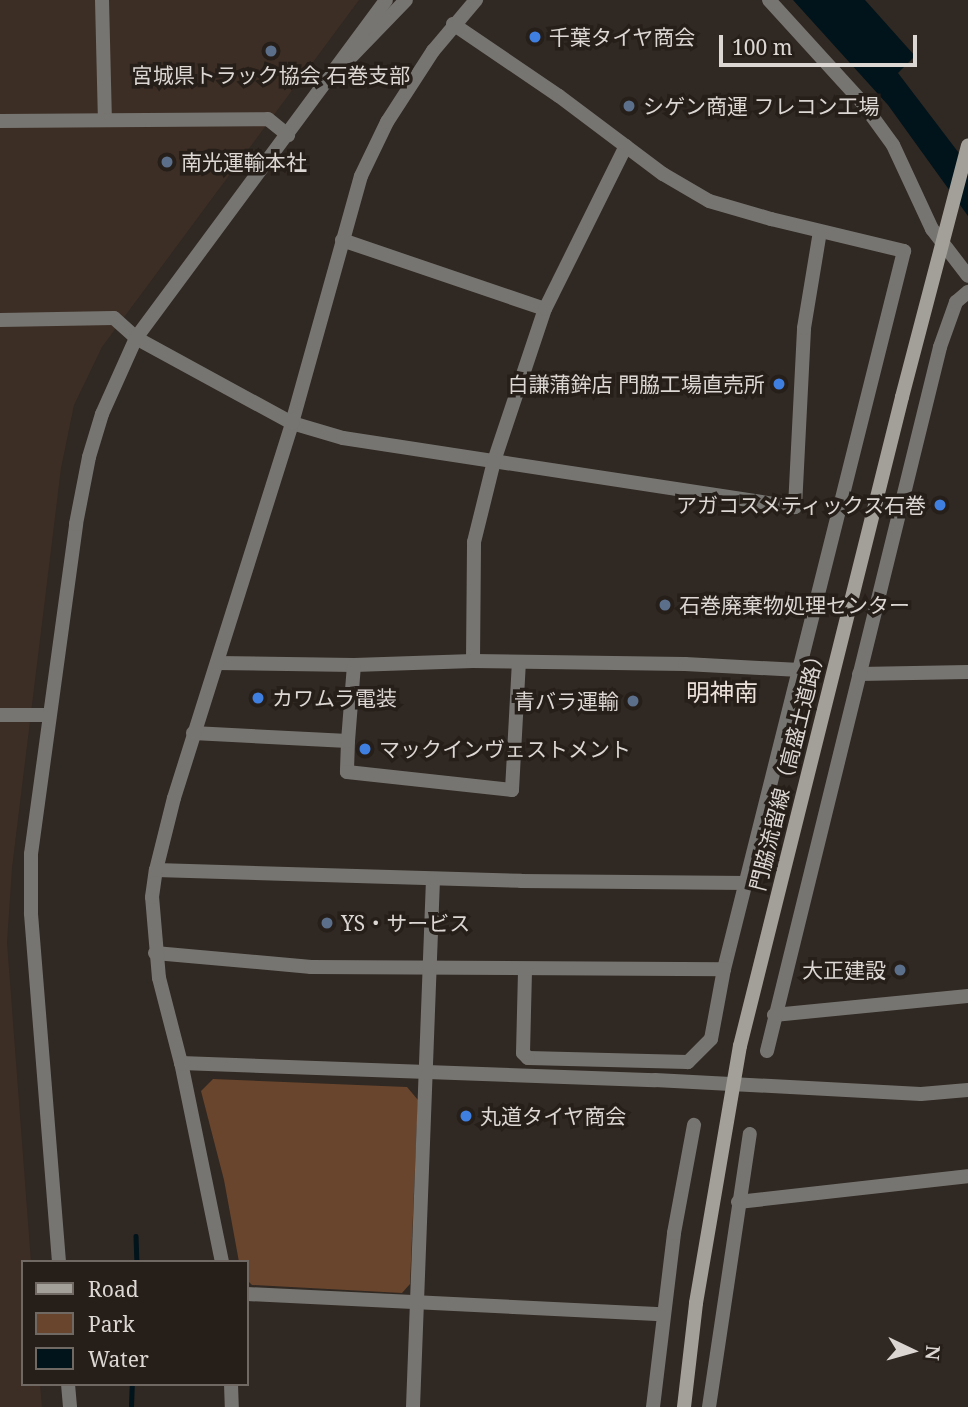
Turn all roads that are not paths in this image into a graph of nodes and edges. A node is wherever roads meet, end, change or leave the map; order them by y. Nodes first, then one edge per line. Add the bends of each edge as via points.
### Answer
1 (102, 0) edge
2 (386, 0) edge
3 (406, 0) edge
4 (476, 0) edge
5 (769, 0) edge
6 (453, 24) junction
7 (328, 80) junction
8 (105, 119) junction
9 (0, 121) edge
10 (288, 135) junction
11 (626, 146) junction
12 (968, 146) edge
13 (820, 230) junction
14 (342, 240) junction
15 (943, 243) junction
16 (968, 276) edge
17 (968, 292) edge
18 (545, 309) junction
19 (0, 320) edge
20 (136, 338) junction
21 (292, 423) junction
22 (494, 461) junction
23 (473, 661) junction
24 (519, 662) junction
25 (217, 663) junction
26 (354, 665) junction
27 (800, 670) junction
28 (968, 672) edge
29 (859, 674) junction
30 (0, 715) edge
31 (48, 715) junction
32 (193, 733) junction
33 (348, 741) junction
34 (156, 870) junction
35 (433, 879) junction
36 (747, 883) junction
37 (155, 953) junction
38 (428, 968) junction
39 (525, 969) junction
40 (724, 969) junction
41 (968, 996) edge
42 (774, 1015) junction
43 (768, 1051) dead end
44 (181, 1063) junction
45 (425, 1072) junction
46 (734, 1084) junction
47 (968, 1090) edge
48 (694, 1125) dead end
49 (750, 1134) dead end
50 (968, 1176) edge
51 (738, 1202) junction
52 (59, 1260) edge
53 (222, 1260) edge
54 (248, 1294) edge
55 (417, 1301) junction
56 (662, 1314) junction
57 (68, 1386) edge
58 (231, 1386) edge
59 (70, 1407) edge
60 (232, 1407) edge
61 (413, 1407) edge
62 (653, 1407) edge
63 (684, 1407) edge
64 (709, 1407) edge

1 - 8 street
2 - 7 street
3 - 7 street
4 - 6 street
5 - 15 street via 885,134
6 - 11 street
6 - 14 street via 387,122 361,176
7 - 10 street
8 - 9 street
8 - 10 street via 268,120
10 - 20 street
11 - 13 street via 709,201
11 - 18 street
12 - 15 main road, 門脇流留線（高盛土道路）
13 - 22 street via 804,328 795,507
13 - 27 street via 904,251
14 - 18 street
14 - 21 street
15 - 16 street
15 - 46 main road, 門脇流留線（高盛土道路） via 781,876
17 - 29 street via 956,302 940,347
18 - 22 street
19 - 20 street via 114,318
20 - 21 street
20 - 31 street via 102,414 89,457
21 - 22 street via 344,438
21 - 25 street
22 - 23 street via 474,542
23 - 24 street
23 - 26 street
24 - 27 street
24 - 33 street via 512,790 347,772
25 - 26 street
25 - 32 street
26 - 33 street
27 - 36 street
28 - 29 street
29 - 42 street
30 - 31 street
31 - 52 street via 31,854 30,913
32 - 33 street
32 - 34 street
34 - 35 street
34 - 37 street via 152,897
35 - 36 street
35 - 38 street
36 - 40 street
37 - 38 street via 311,967
37 - 44 street
38 - 39 street
38 - 45 street
39 - 40 street
39 - 40 street via 523,1053 528,1058 688,1062 710,1039
41 - 42 street
42 - 43 street
44 - 45 street
44 - 53 street
45 - 46 street
45 - 55 street
46 - 47 street via 921,1094
46 - 63 main road, 門脇流留線（高盛土道路） via 698,1290
48 - 56 street
49 - 51 street
50 - 51 street
51 - 64 street
54 - 55 street
55 - 56 street
55 - 61 street
56 - 62 street
57 - 59 street
58 - 60 street

